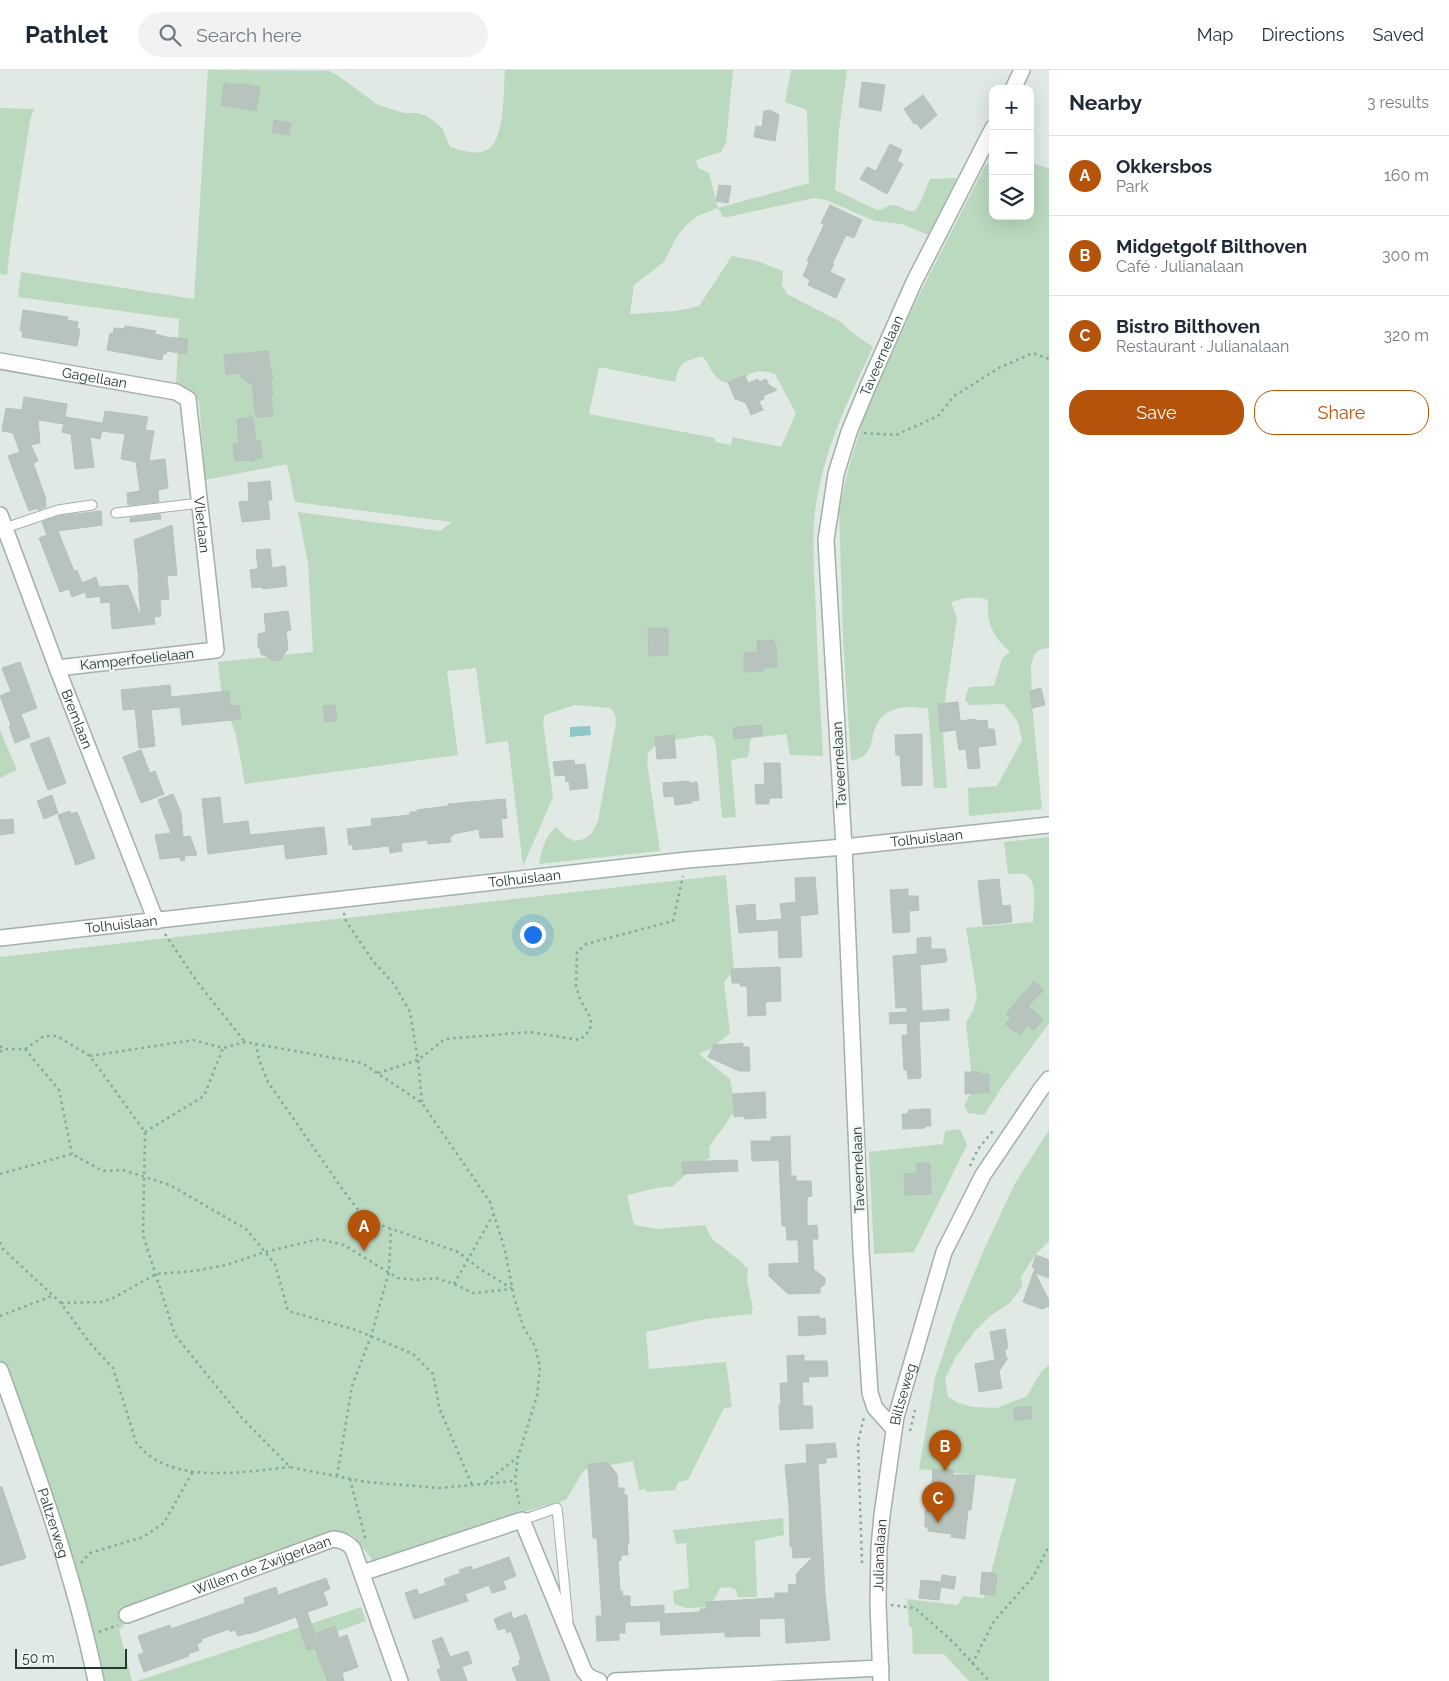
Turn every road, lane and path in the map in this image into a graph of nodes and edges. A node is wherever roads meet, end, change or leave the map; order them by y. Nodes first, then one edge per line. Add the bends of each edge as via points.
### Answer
1 (1022, 70) edge
2 (1015, 85) edge
3 (992, 130) edge
4 (1049, 359) edge
5 (0, 361) edge
6 (188, 399) joint
7 (849, 432) junction
8 (200, 503) junction
9 (92, 505) dead end
10 (116, 513) dead end
11 (2, 522) edge
12 (216, 650) joint
13 (57, 668) junction
14 (1049, 825) edge
15 (844, 847) junction
16 (687, 860) junction
17 (341, 900) junction
18 (156, 921) junction
19 (0, 938) edge
20 (245, 1042) junction
21 (256, 1043) junction
22 (0, 1046) edge
23 (4, 1048) junction
24 (223, 1048) junction
25 (25, 1049) junction
26 (0, 1052) edge
27 (90, 1056) junction
28 (418, 1060) junction
29 (378, 1074) junction
30 (1049, 1080) edge
31 (422, 1103) junction
32 (145, 1132) junction
33 (72, 1154) junction
34 (0, 1174) edge
35 (144, 1176) junction
36 (494, 1214) junction
37 (391, 1229) junction
38 (0, 1242) edge
39 (265, 1252) junction
40 (469, 1260) junction
41 (389, 1272) junction
42 (156, 1274) junction
43 (454, 1284) junction
44 (512, 1289) junction
45 (53, 1296) junction
46 (61, 1303) junction
47 (0, 1316) edge
48 (371, 1336) junction
49 (0, 1370) edge
50 (870, 1393) junction
51 (917, 1403) dead end
52 (894, 1429) junction
53 (518, 1457) junction
54 (290, 1467) junction
55 (193, 1471) junction
56 (337, 1476) junction
57 (350, 1479) junction
58 (515, 1481) junction
59 (485, 1483) junction
60 (472, 1485) junction
61 (522, 1520) junction
62 (367, 1544) dead end
63 (1049, 1546) edge
64 (862, 1565) dead end
65 (362, 1573) junction
66 (71, 1575) junction
67 (878, 1603) junction
68 (127, 1615) joint
69 (570, 1634) junction
70 (87, 1635) junction
71 (972, 1664) junction
72 (881, 1674) edge
73 (96, 1681) edge
74 (400, 1681) edge
75 (599, 1681) edge
76 (614, 1681) edge
77 (989, 1681) edge

1 - 2 street
3 - 7 street, Taveernelaan via 914,282
4 - 7 path via 1033,353 999,368 954,396 938,416 896,435
5 - 6 street, Gagellaan via 176,392
6 - 8 street, Vlierlaan
7 - 15 street, Taveernelaan via 836,474 826,540
8 - 10 lane
8 - 12 street, Vlierlaan
9 - 11 lane
11 - 13 street, Bremlaan
12 - 13 street, Kamperfoelielaan
13 - 18 street, Bremlaan
14 - 15 street, Tolhuislaan
15 - 16 street, Tolhuislaan
15 - 50 street, Taveernelaan
16 - 17 street, Tolhuislaan
16 - 28 path via 674,921 586,944 578,952 576,986 591,1019 590,1030 580,1040 530,1032 445,1039
17 - 18 street, Tolhuislaan
17 - 28 path via 349,926 394,984 410,1012
18 - 19 street, Tolhuislaan
18 - 20 path via 198,983
20 - 21 path
20 - 24 path
21 - 29 path via 362,1063
21 - 37 path via 268,1082 343,1190 366,1220
22 - 23 path
23 - 25 path
23 - 26 path
24 - 27 path via 193,1040
24 - 32 path via 204,1096
25 - 27 path via 44,1036 57,1036
25 - 33 path via 59,1090
27 - 32 path
28 - 29 path
28 - 31 path
29 - 31 path
30 - 52 street, Biltseweg via 983,1175 944,1252
31 - 36 path via 490,1202
32 - 35 path
33 - 34 path
33 - 35 path via 103,1171 123,1170
35 - 39 path via 170,1184 246,1229
35 - 42 path via 144,1235
36 - 40 path
36 - 44 path
37 - 40 path via 458,1252
37 - 41 path
38 - 45 path
39 - 41 path via 319,1239 344,1245
39 - 42 path via 226,1265
39 - 48 path via 275,1264 288,1311
40 - 43 path
40 - 44 path
41 - 43 path via 398,1278 436,1278
41 - 48 path
42 - 46 path via 101,1302
42 - 54 path via 175,1335 242,1418
43 - 44 path via 473,1293
44 - 53 path via 523,1326 535,1346 540,1368 537,1396
45 - 46 path
45 - 47 path
46 - 55 path via 88,1342 113,1368 136,1442 142,1450 167,1465
48 - 56 path via 352,1386
48 - 60 path via 413,1354 433,1374 440,1410
49 - 66 street, Paltzerweg
50 - 52 street, Taveernelaan via 875,1408
50 - 64 path via 858,1442
51 - 52 path, Biltseweg via 910,1431
52 - 67 street, Julianalaan via 881,1524
53 - 58 path
53 - 59 path
54 - 55 path via 220,1474
54 - 56 path
55 - 66 path via 164,1523 143,1536 90,1553
56 - 57 path
57 - 60 path via 439,1488
57 - 62 path
58 - 59 path
58 - 61 path
59 - 60 path
61 - 65 street
61 - 69 street
61 - 69 lane via 557,1508
63 - 71 path via 1034,1576 994,1620
65 - 68 street, Willem de Zwijgerlaan via 349,1545 333,1540
65 - 74 street, Willem de Zwijgerlaan
66 - 70 street, Paltzerweg
67 - 71 path via 915,1608
67 - 72 street, Julianalaan
68 - 70 path via 129,1621
69 - 75 street via 584,1671
70 - 73 street, Paltzerweg
71 - 77 path
72 - 76 street

